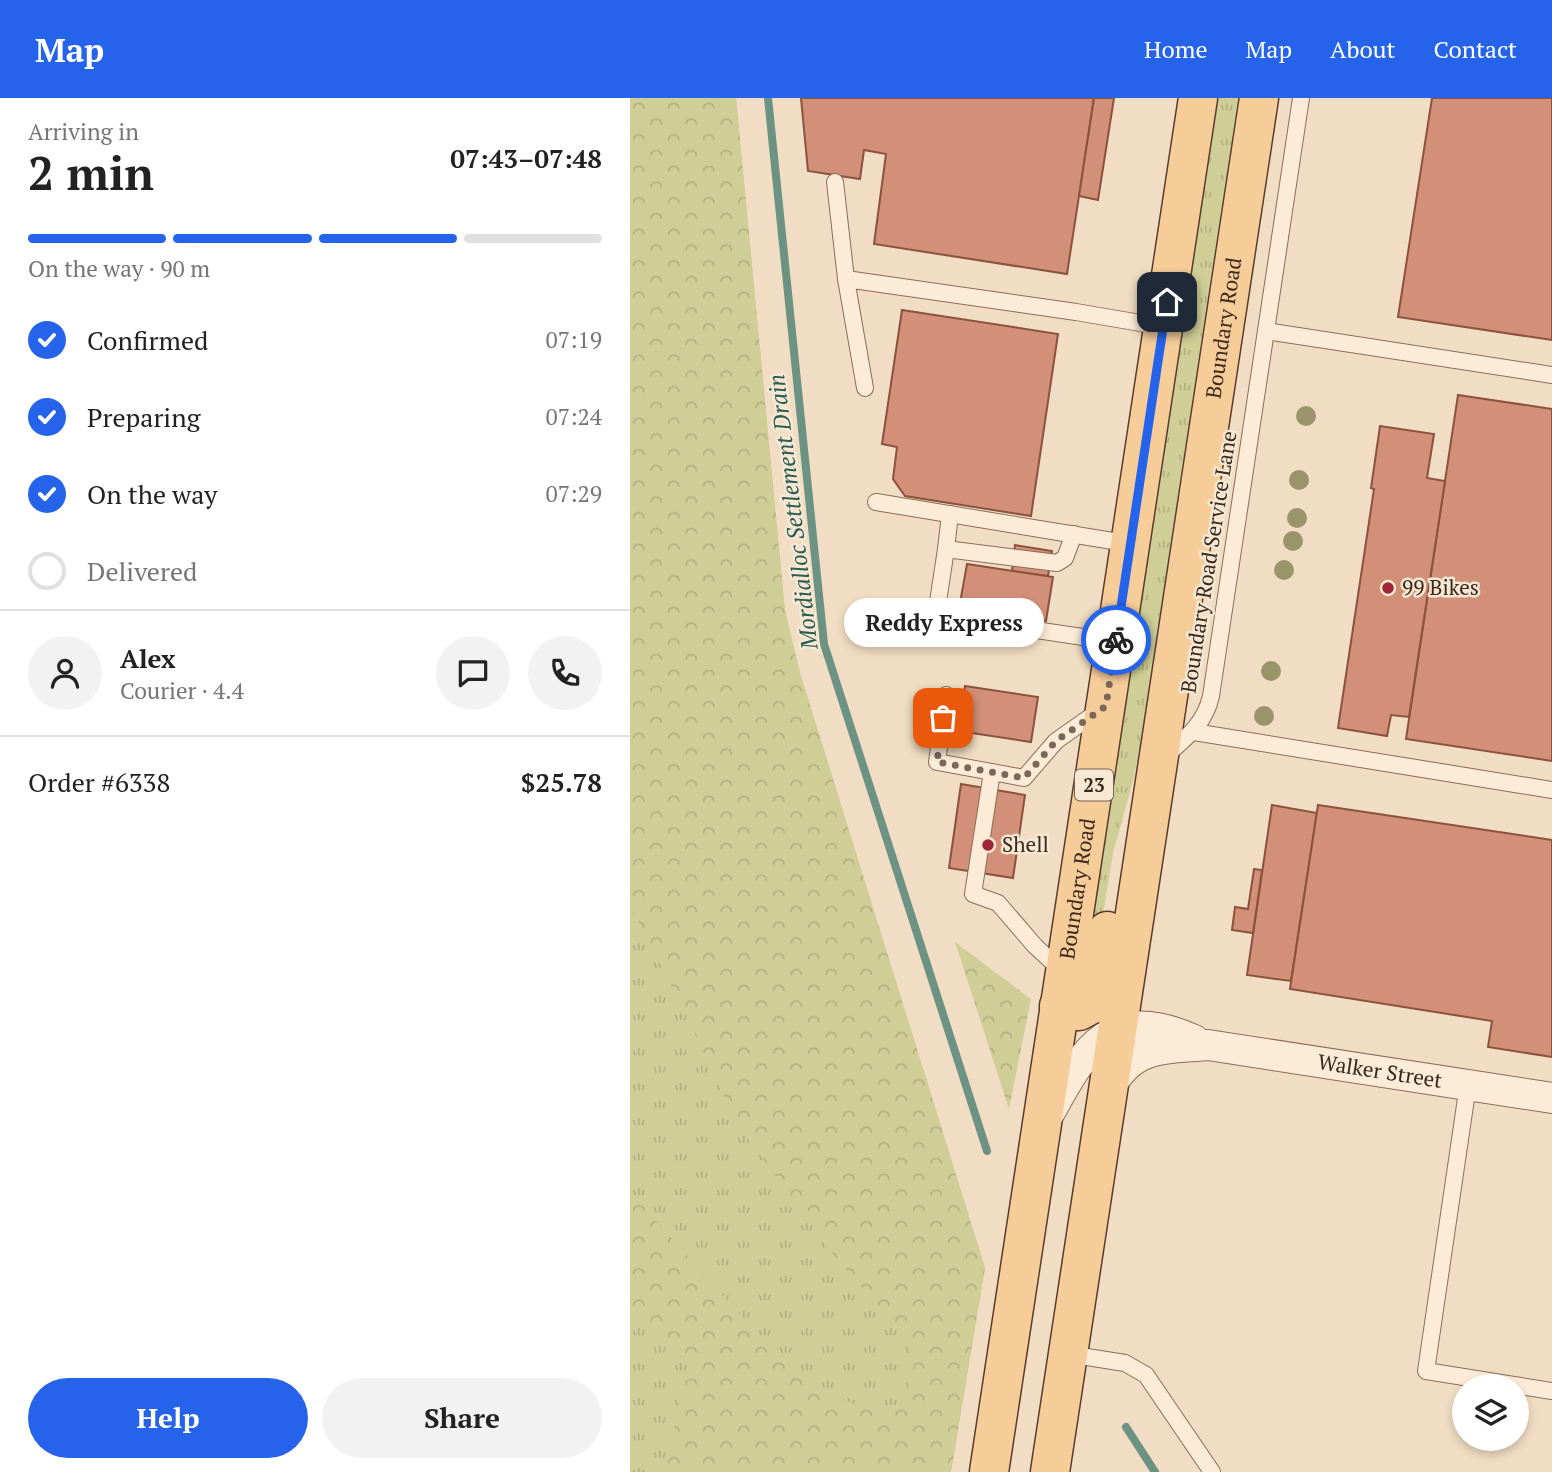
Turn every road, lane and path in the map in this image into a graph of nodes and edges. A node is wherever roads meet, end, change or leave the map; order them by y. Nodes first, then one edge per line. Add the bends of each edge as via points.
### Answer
1 (1198, 98) edge
2 (1259, 98) edge
3 (1301, 98) edge
4 (835, 183) dead end
5 (846, 279) junction
6 (1164, 327) junction
7 (1266, 331) junction
8 (1552, 375) edge
9 (865, 388) dead end
10 (876, 502) dead end
11 (950, 514) junction
12 (1074, 534) junction
13 (1131, 544) junction
14 (946, 549) junction
15 (1116, 642) junction
16 (946, 695) dead end
17 (1106, 706) junction
18 (1194, 732) junction
19 (992, 772) junction
20 (1155, 778) junction
21 (1552, 790) edge
22 (1062, 990) junction
23 (1118, 1030) junction
24 (1208, 1045) junction
25 (1468, 1085) junction
26 (1110, 1087) junction
27 (1552, 1098) edge
28 (1041, 1130) junction
29 (1068, 1354) junction
30 (1552, 1391) edge
31 (989, 1472) edge
32 (1050, 1472) edge
33 (1212, 1472) edge

1 - 6 main road, Boundary Road / 23
2 - 20 main road, Boundary Road
3 - 7 lane, Boundary Road Service Lane
4 - 5 lane
5 - 6 lane
5 - 9 lane
6 - 13 main road, Boundary Road / 23
7 - 8 lane
7 - 18 lane, Boundary Road Service Lane via 1208,709
10 - 11 lane
11 - 12 lane
11 - 14 lane
12 - 13 lane
12 - 14 lane via 1065,558 1057,563
13 - 15 main road, Boundary Road / 23
14 - 15 lane via 936,615
15 - 17 main road, Boundary Road / 23
16 - 19 lane via 937,762
17 - 19 lane via 1056,741 1024,778
17 - 22 main road, Boundary Road / 23
18 - 20 lane, Boundary Road Service Lane
18 - 21 lane
19 - 22 lane via 973,894 998,903 1035,946
20 - 22 main road via 1111,908 1092,1004 1079,1011
20 - 23 main road, Boundary Road
22 - 28 main road, Boundary Road / 23
23 - 24 street, Walker Street via 1160,1028
23 - 26 main road, Boundary Road
23 - 28 street, Walker Street via 1088,1050 1075,1066
24 - 25 street, Walker Street
24 - 26 street, Walker Street via 1142,1053 1130,1060
25 - 27 street, Walker Street
25 - 30 lane via 1426,1371
26 - 29 main road, Boundary Road
28 - 31 main road, Boundary Road / 23
29 - 32 main road, Boundary Road
29 - 33 lane via 1125,1363 1146,1375

